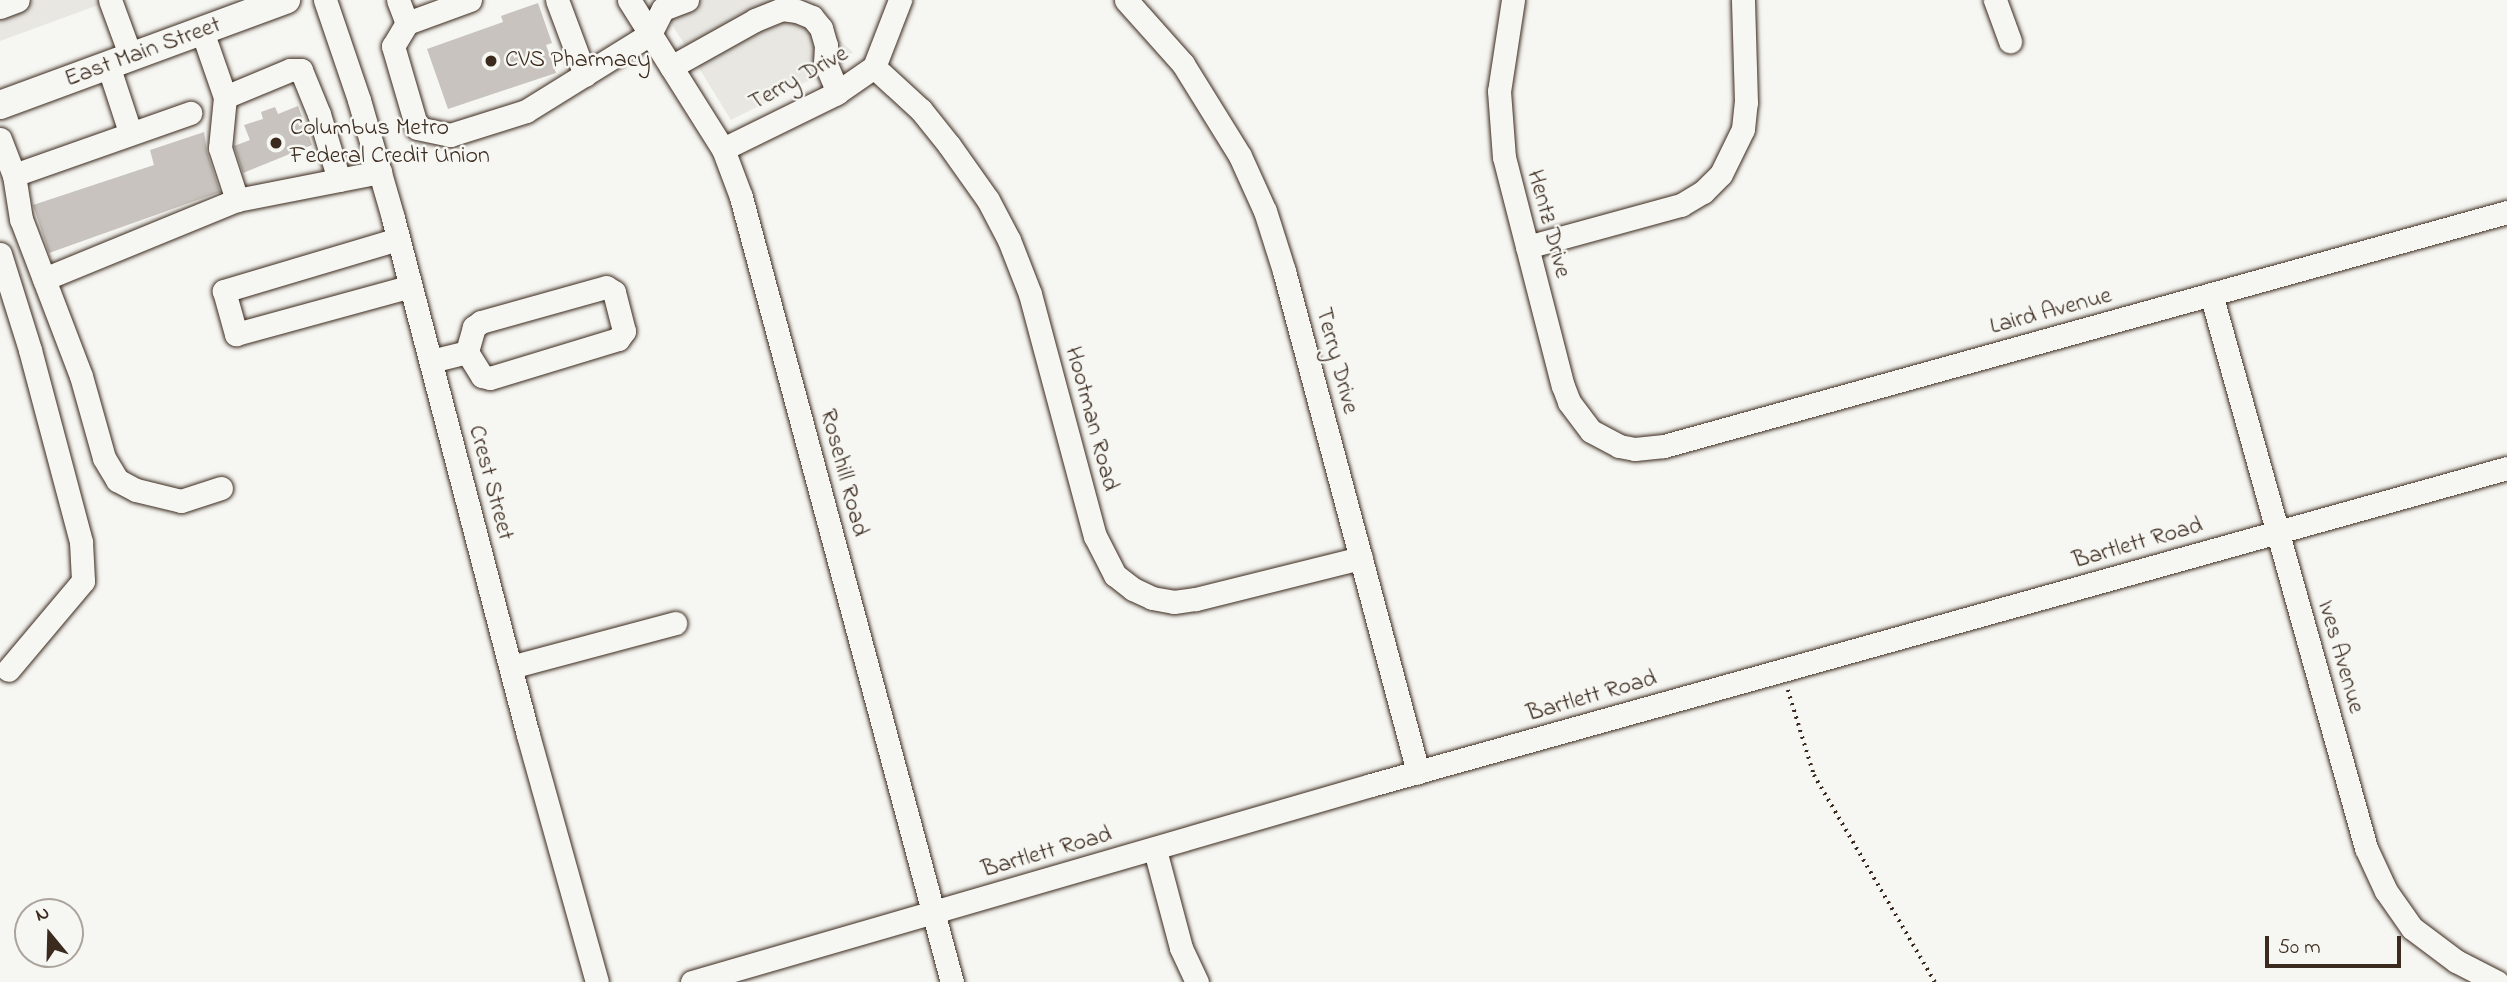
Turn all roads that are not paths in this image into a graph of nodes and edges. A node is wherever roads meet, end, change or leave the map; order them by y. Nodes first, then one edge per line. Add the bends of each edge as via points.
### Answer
1 (18, 0) edge
2 (110, 0) edge
3 (286, 0) edge
4 (325, 0) edge
5 (398, 0) edge
6 (470, 0) edge
7 (557, 0) edge
8 (629, 0) edge
9 (900, 0) edge
10 (1126, 0) edge
11 (1513, 0) edge
12 (1743, 0) edge
13 (1994, 0) edge
14 (677, 2) edge
15 (0, 7) edge
16 (407, 23) junction
17 (202, 31) junction
18 (650, 34) junction
19 (2010, 41) dead end
20 (119, 61) junction
21 (671, 67) junction
22 (874, 67) junction
23 (585, 75) junction
24 (838, 92) junction
25 (225, 97) junction
26 (0, 105) edge
27 (190, 113) dead end
28 (130, 132) junction
29 (0, 139) edge
30 (723, 149) junction
31 (380, 172) junction
32 (14, 175) junction
33 (339, 180) junction
34 (237, 200) junction
35 (2507, 212) edge
36 (398, 239) junction
37 (1527, 247) junction
38 (0, 254) edge
39 (44, 279) junction
40 (411, 286) junction
41 (2211, 294) junction
42 (467, 352) junction
43 (431, 361) junction
44 (1608, 441) joint
45 (2507, 468) edge
46 (221, 488) dead end
47 (2278, 533) junction
48 (1361, 558) junction
49 (675, 623) dead end
50 (511, 667) junction
51 (8, 670) dead end
52 (1418, 772) junction
53 (1155, 850) junction
54 (933, 913) junction
55 (746, 974) edge
56 (597, 982) edge
57 (692, 982) edge
58 (952, 982) edge
59 (1197, 982) edge
60 (2497, 982) edge

1 - 15 street
2 - 20 street
3 - 17 main road, East Main Street
4 - 31 street, Crest Street
5 - 16 street
6 - 16 street
7 - 23 street
8 - 18 street, Rosehill Road
9 - 22 street, Terry Drive
10 - 48 street, Terry Drive via 1183,64 1240,156 1265,211
11 - 37 street, Hentz Drive via 1499,119
12 - 37 street via 1743,129 1721,174 1681,205
13 - 19 street
14 - 18 street via 663,9
16 - 23 street via 393,46 417,128 450,135 526,111
17 - 20 main road, East Main Street
17 - 25 street
18 - 21 street, Rosehill Road
18 - 23 street
20 - 26 main road, East Main Street
20 - 28 street
21 - 24 street via 755,20 782,9 797,11 812,17 821,28 825,62
21 - 30 street, Rosehill Road
22 - 24 street, Terry Drive
22 - 48 street, Hootman Road via 921,110 949,145 988,200 1009,240 1030,294 1095,536 1115,575 1152,598 1174,602
24 - 30 street, Terry Drive
25 - 33 street via 290,70 301,70
25 - 34 street via 220,148
27 - 28 street
28 - 32 street
29 - 32 street
30 - 54 street, Rosehill Road via 750,226
31 - 33 street
31 - 36 street, Crest Street
32 - 39 street via 21,219
33 - 34 street
34 - 39 street
35 - 41 street, Laird Avenue
36 - 40 street, Crest Street
36 - 40 street via 223,290 236,334
37 - 44 street, Hentz Drive via 1569,402 1591,431
38 - 51 street via 81,542 83,581
39 - 46 street via 81,376 104,458 117,480 136,490 181,501
40 - 43 street, Crest Street
41 - 44 street, Laird Avenue via 1664,446 1635,449
41 - 47 street, Ives Avenue
42 - 42 street via 482,376 490,378 618,340 624,331 614,292 606,287 481,322 474,327
42 - 43 street
43 - 50 street, Crest Street
45 - 47 street, Bartlett Road
47 - 52 street, Bartlett Road
47 - 60 street, Ives Avenue via 2366,848 2386,891 2413,928 2432,944
48 - 52 street, Terry Drive
49 - 50 street
50 - 56 street, Crest Street
52 - 53 street, Bartlett Road
53 - 54 street, Bartlett Road
53 - 59 street via 1181,948
54 - 55 street, Bartlett Road
54 - 58 street, Rosehill Road
55 - 57 street, Bartlett Road

